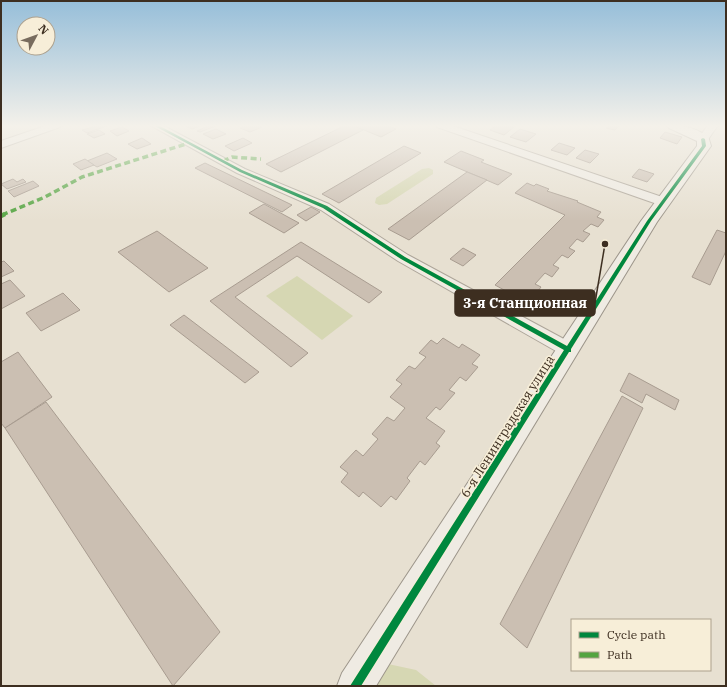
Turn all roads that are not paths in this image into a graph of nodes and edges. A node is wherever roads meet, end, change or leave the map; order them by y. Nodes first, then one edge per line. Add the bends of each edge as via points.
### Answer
1 (215, 157) edge
2 (533, 157) edge
3 (696, 157) edge
4 (664, 202) junction
5 (569, 350) junction
6 (355, 686) edge

1 - 5 street via 325,207 403,258
2 - 4 street
3 - 4 street, 6-я Ленинградская улица
4 - 5 street, 6-я Ленинградская улица via 649,221
5 - 6 street, 6-я Ленинградская улица

